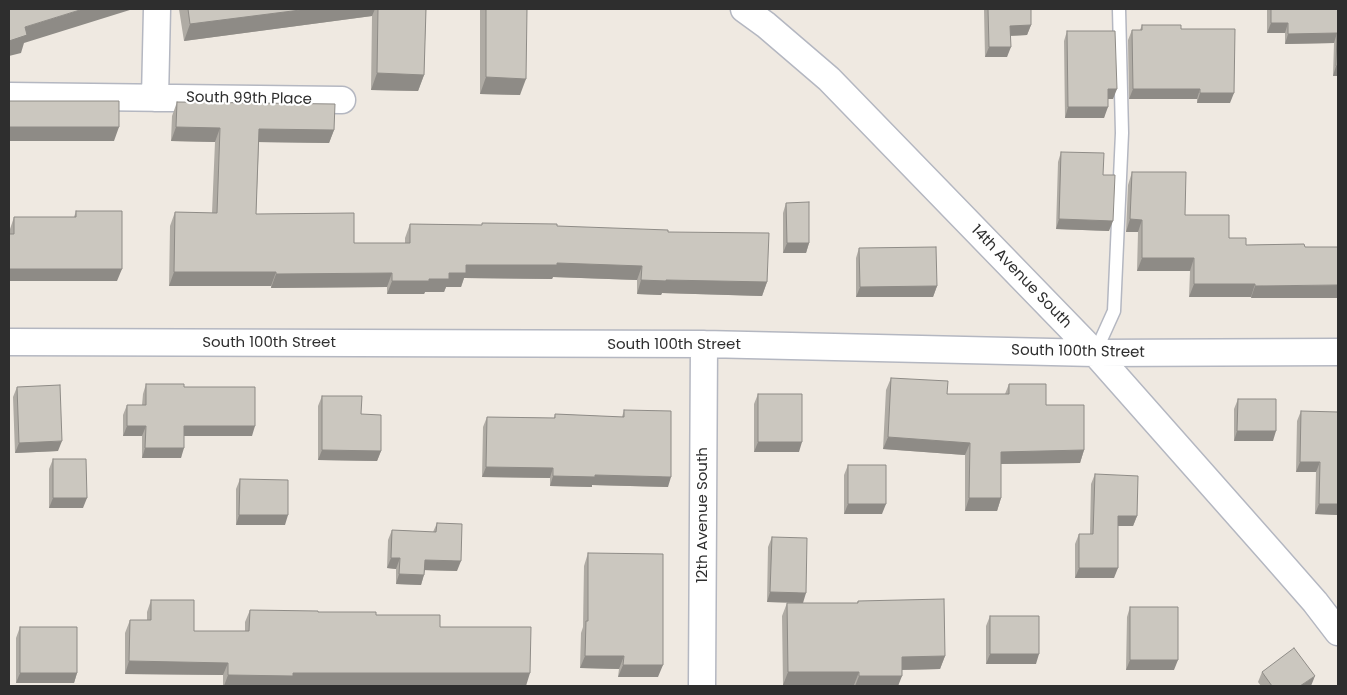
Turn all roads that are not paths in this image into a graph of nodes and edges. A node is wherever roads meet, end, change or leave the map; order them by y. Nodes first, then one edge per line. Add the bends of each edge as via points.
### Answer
1 (157, 9) edge
2 (744, 9) edge
3 (1119, 9) edge
4 (9, 96) edge
5 (156, 98) junction
6 (342, 100) dead end
7 (9, 342) edge
8 (704, 344) junction
9 (1338, 352) edge
10 (1096, 353) junction
11 (1338, 632) edge
12 (702, 686) edge

1 - 5 street
2 - 10 street, 14th Avenue South via 829,79
3 - 10 lane via 1122,133 1114,311
4 - 5 street, South 99th Place
5 - 6 street, South 99th Place
7 - 8 street, South 100th Street
8 - 10 street, South 100th Street
8 - 12 street, 12th Avenue South
9 - 10 street, South 100th Street
10 - 11 street, 14th Avenue South

